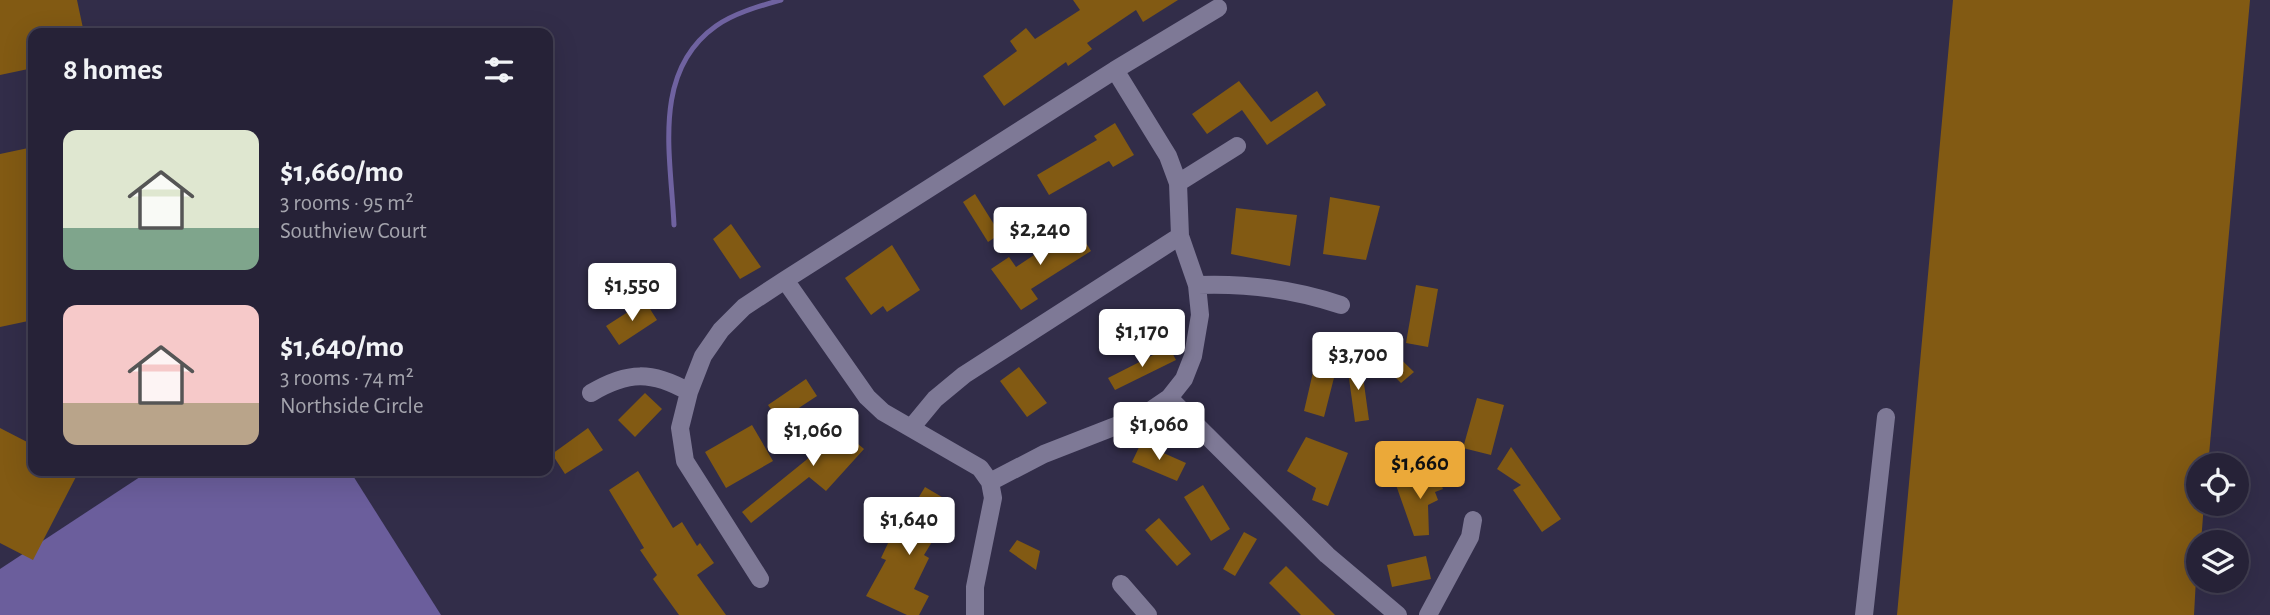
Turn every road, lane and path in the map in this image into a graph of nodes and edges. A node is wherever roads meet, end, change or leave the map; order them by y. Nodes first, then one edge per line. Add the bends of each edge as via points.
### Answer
1 (1218, 8) dead end
2 (1115, 70) junction
3 (1237, 146) dead end
4 (1178, 183) junction
5 (1180, 236) junction
6 (785, 280) junction
7 (1197, 285) junction
8 (1341, 305) dead end
9 (690, 392) junction
10 (591, 393) dead end
11 (1169, 398) junction
12 (1886, 417) dead end
13 (911, 428) junction
14 (990, 482) junction
15 (1473, 520) dead end
16 (760, 579) dead end
17 (1122, 584) dead end
18 (975, 615) edge
19 (1147, 615) edge
20 (1398, 615) edge
21 (1428, 615) edge
22 (1864, 615) edge

1 - 2 street
2 - 4 street via 1168,156
2 - 6 street
3 - 4 street
4 - 5 street
5 - 7 street
5 - 13 street via 964,375 935,399
6 - 9 street via 744,307 721,330 703,356
6 - 13 street via 867,397
7 - 8 street via 1275,287
7 - 11 street via 1200,314 1193,356 1184,379
9 - 10 street via 668,380 639,375 612,380
9 - 16 street via 680,428 685,461
11 - 14 street via 1144,415 1044,454
11 - 20 street via 1327,555
12 - 22 street
13 - 14 street via 980,468
14 - 18 street via 993,498 975,587
15 - 21 street via 1470,537
17 - 19 street

